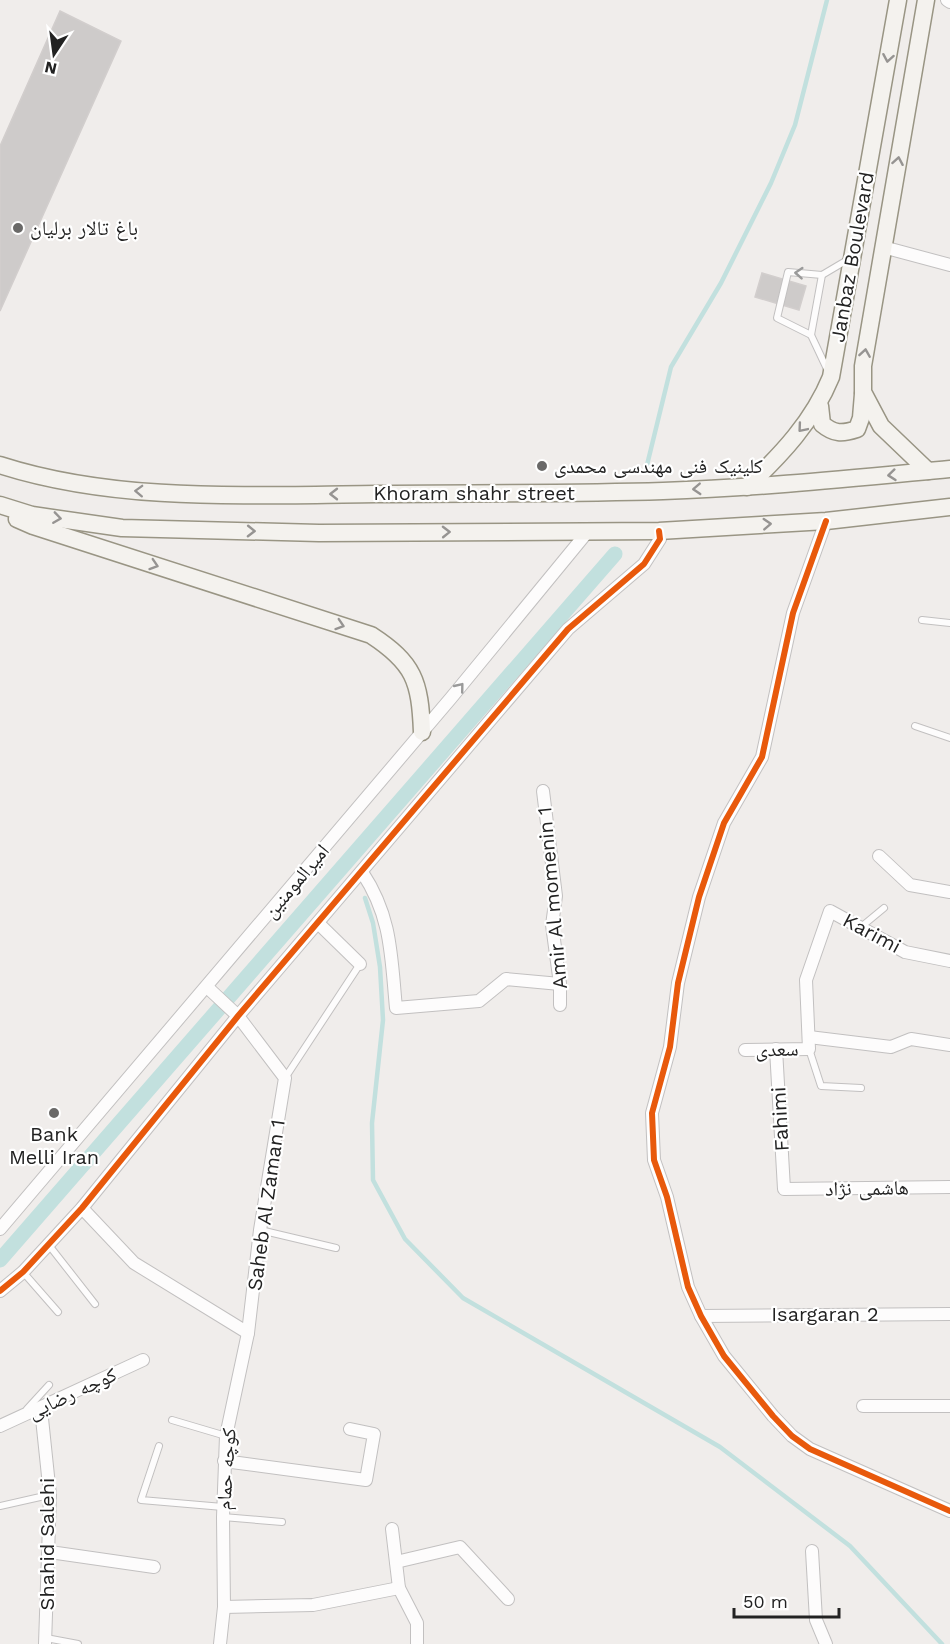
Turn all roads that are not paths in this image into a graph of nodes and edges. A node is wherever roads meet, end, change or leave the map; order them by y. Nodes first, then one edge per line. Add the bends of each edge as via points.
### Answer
1 (898, 0) edge
2 (926, 0) edge
3 (883, 247) junction
4 (852, 257) junction
5 (950, 265) edge
6 (822, 275) junction
7 (811, 335) junction
8 (831, 377) junction
9 (863, 392) junction
10 (820, 406) junction
11 (0, 465) edge
12 (950, 469) edge
13 (928, 471) junction
14 (747, 487) junction
15 (0, 505) edge
16 (950, 507) edge
17 (0, 511) edge
18 (826, 521) junction
19 (589, 530) junction
20 (659, 531) junction
21 (921, 620) dead end
22 (950, 623) edge
23 (915, 726) dead end
24 (422, 732) junction
25 (950, 738) edge
26 (543, 791) dead end
27 (879, 856) dead end
28 (362, 872) junction
29 (950, 892) edge
30 (884, 908) dead end
31 (318, 923) junction
32 (861, 927) junction
33 (950, 962) edge
34 (360, 964) joint
35 (560, 984) junction
36 (207, 987) junction
37 (560, 1005) dead end
38 (238, 1016) junction
39 (809, 1043) junction
40 (950, 1045) edge
41 (776, 1049) junction
42 (745, 1050) dead end
43 (285, 1078) junction
44 (861, 1088) dead end
45 (950, 1187) edge
46 (784, 1189) joint
47 (82, 1208) junction
48 (0, 1229) edge
49 (260, 1230) junction
50 (48, 1244) junction
51 (336, 1248) dead end
52 (23, 1272) junction
53 (0, 1291) edge
54 (95, 1304) dead end
55 (58, 1312) dead end
56 (950, 1314) edge
57 (700, 1316) junction
58 (248, 1333) junction
59 (143, 1360) dead end
60 (49, 1385) dead end
61 (862, 1406) dead end
62 (950, 1406) edge
63 (41, 1409) junction
64 (21, 1416) junction
65 (172, 1420) dead end
66 (0, 1426) edge
67 (350, 1430) dead end
68 (226, 1436) junction
69 (159, 1446) dead end
70 (224, 1461) junction
71 (50, 1495) junction
72 (0, 1506) edge
73 (950, 1511) edge
74 (223, 1512) junction
75 (282, 1522) dead end
76 (392, 1529) dead end
77 (812, 1551) dead end
78 (50, 1552) junction
79 (396, 1562) junction
80 (154, 1568) dead end
81 (399, 1588) junction
82 (508, 1599) dead end
83 (224, 1607) junction
84 (45, 1641) edge
85 (78, 1644) edge
86 (220, 1644) edge
87 (417, 1644) edge
88 (826, 1644) edge

1 -> 4 main road, Janbaz Boulevard
3 -> 2 main road, Janbaz Boulevard
3 - 5 street
9 -> 3 main road, Janbaz Boulevard via 863,366
4 - 6 lane
4 - 8 main road, Janbaz Boulevard
6 - 7 lane
6 -> 7 lane via 788,272 777,318
7 - 8 lane
8 - 10 main road, Janbaz Boulevard
9 - 10 main road via 856,429 844,433 831,431 822,424
9 - 13 main road, Janbaz Boulevard via 881,426
10 -> 14 main road, Janbaz Boulevard via 771,465
14 -> 11 main road, Khoram shahr street via 320,494 133,491 42,478
12 - 13 main road, Khoram shahr street
13 -> 14 main road, Khoram shahr street
15 -> 19 main road, Khoram shahr street via 32,515 122,528 319,533
16 - 18 main road, Khoram shahr street
17 -> 24 main road via 33,526 371,635 398,653 414,676 421,701
20 -> 18 main road, Khoram shahr street
18 - 57 street via 793,613 762,757 724,823 699,897 678,983 670,1047 652,1113 654,1160 688,1287
19 - 20 main road, Khoram shahr street
24 -> 19 street, امیرالمومنین
20 - 28 street via 660,539 644,564 568,629
21 - 22 lane
23 - 25 lane
24 - 36 street, امیرالمومنین
26 - 35 street, Amir Al momenin 1 via 556,896 552,925
27 - 29 street via 910,885
28 - 31 street
28 - 35 street via 381,903 390,944 396,1008 479,1001 506,979
30 - 32 lane
31 - 34 street
31 - 38 street
32 - 33 street, Karimi via 905,952
32 - 39 street, Karimi via 830,911 806,980
34 - 43 lane
35 - 37 street, Amir Al momenin 1
36 - 38 street
36 - 48 street, امیرالمومنین
38 - 43 street
38 - 47 street
39 - 40 street, سعدی via 891,1047 911,1039
39 - 41 street, سعدی
39 - 44 lane via 821,1086
41 - 42 street, سعدی
41 - 46 street, Fahimi
43 - 49 street, Saheb Al Zaman 1
45 - 46 street, هاشمی نژاد
47 - 50 street
47 - 58 street via 134,1263
49 - 51 lane
49 - 58 street, Saheb Al Zaman 1
50 - 52 street
50 - 54 lane
52 - 53 street
52 - 55 lane
56 - 57 street, Isargaran 2
57 - 73 street via 724,1356 792,1436 810,1449
58 - 68 street, کوچه حمام
59 - 63 street, کوچه رضایی
60 - 64 lane
61 - 62 street
63 - 64 street, کوچه رضایی
63 - 71 street, Shahid Salehi
64 - 66 street, کوچه رضایی
65 - 68 lane
67 - 70 street via 374,1434 366,1480
68 - 70 street, کوچه حمام
69 - 74 lane via 141,1500
70 - 74 street, کوچه حمام
71 - 72 lane
71 - 78 street, Shahid Salehi
74 - 75 lane
74 - 83 street, کوچه حمام
76 - 79 street
77 - 88 street via 816,1620
78 - 80 street
78 - 84 street, Shahid Salehi
79 - 81 street
79 - 82 street via 460,1547
81 - 83 street via 313,1605
81 - 87 street via 417,1623
83 - 86 street, کوچه حمام
84 - 85 lane

